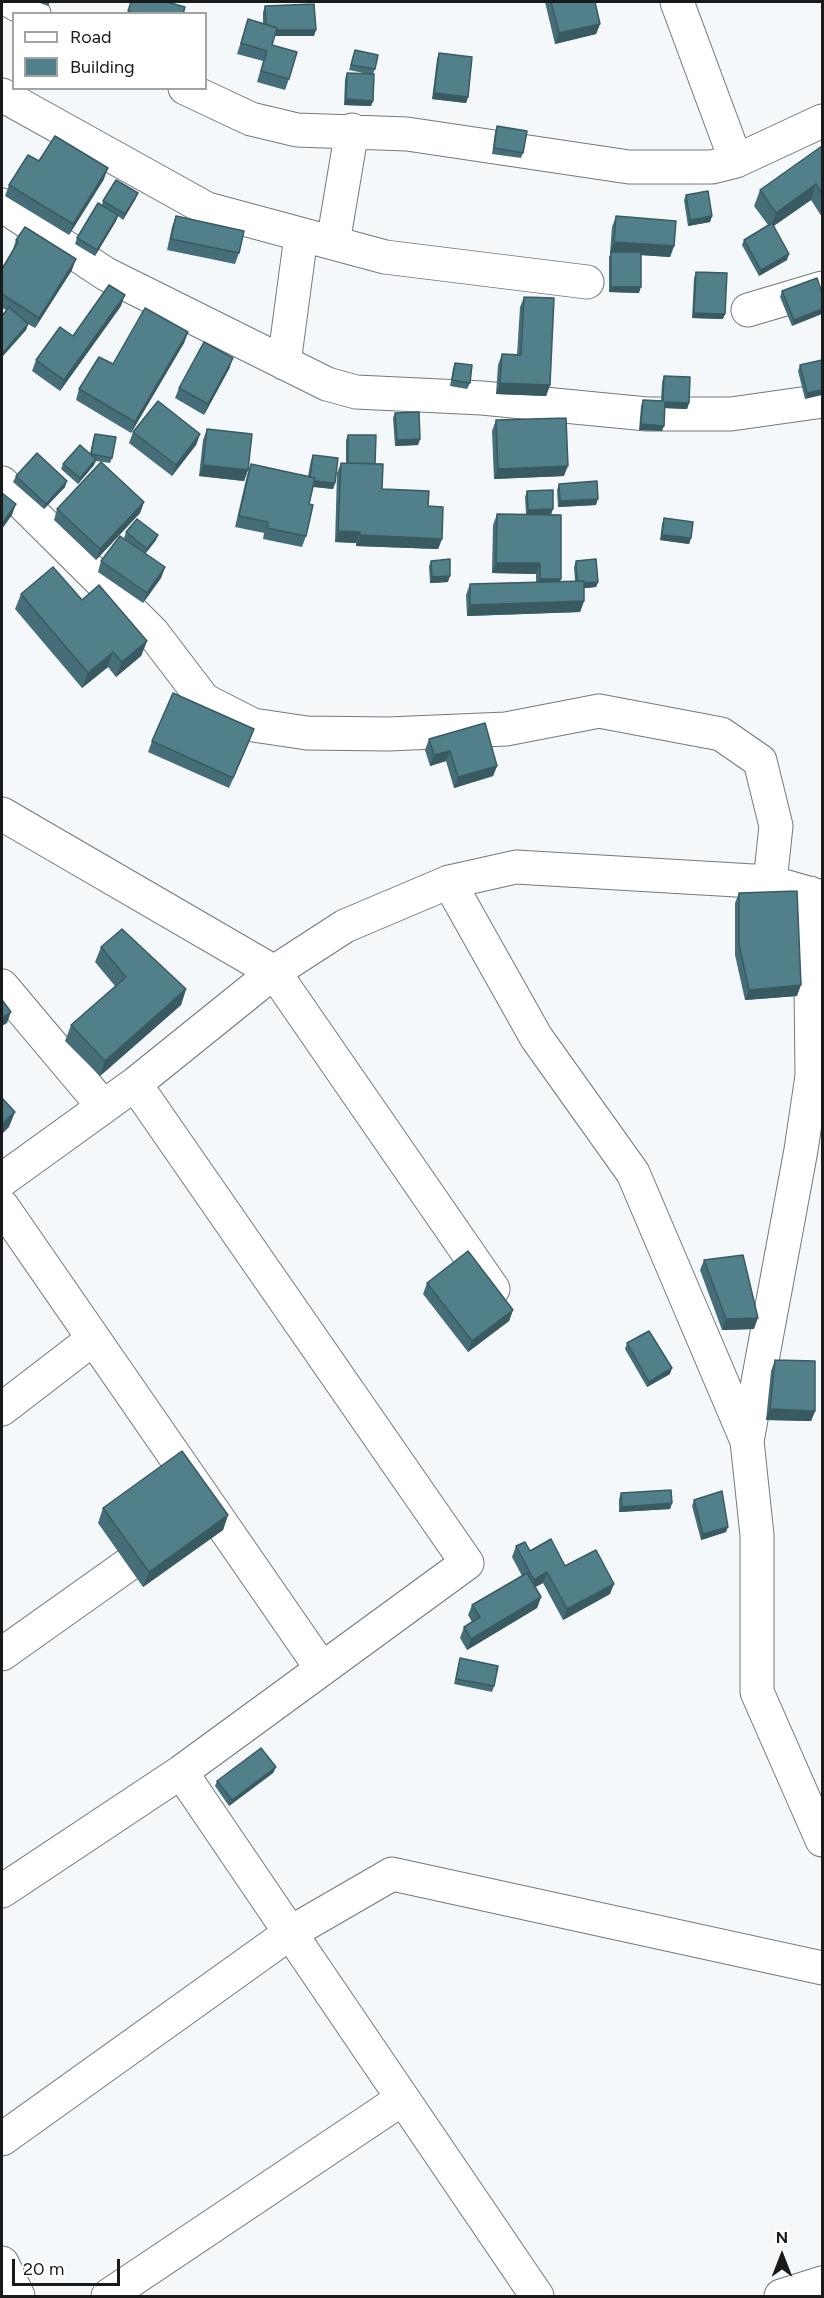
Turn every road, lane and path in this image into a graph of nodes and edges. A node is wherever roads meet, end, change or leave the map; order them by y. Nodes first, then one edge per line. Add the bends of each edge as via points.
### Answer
1 (12, 2) edge
2 (677, 2) edge
3 (30, 12) edge
4 (189, 90) edge
5 (2, 95) edge
6 (822, 122) edge
7 (352, 130) junction
8 (736, 161) junction
9 (2, 205) edge
10 (301, 236) junction
11 (333, 243) junction
12 (587, 282) dead end
13 (822, 288) edge
14 (748, 310) dead end
15 (284, 363) junction
16 (822, 401) edge
17 (2, 483) edge
18 (2, 814) edge
19 (449, 882) junction
20 (770, 882) junction
21 (816, 895) edge
22 (274, 972) junction
23 (2, 986) edge
24 (135, 1084) junction
25 (103, 1106) junction
26 (2, 1180) edge
27 (2, 1206) edge
28 (504, 1305) edge
29 (93, 1339) junction
30 (2, 1409) edge
31 (747, 1441) junction
32 (210, 1506) junction
33 (2, 1654) edge
34 (322, 1669) junction
35 (181, 1772) junction
36 (822, 1840) edge
37 (2, 1891) edge
38 (290, 1933) junction
39 (822, 1968) edge
40 (402, 2099) junction
41 (2, 2139) edge
42 (2, 2263) edge
43 (822, 2283) edge
44 (523, 2292) edge
45 (18, 2296) edge
46 (108, 2296) edge
47 (781, 2296) edge

1 - 3 street
2 - 8 street
4 - 7 street via 251,119 297,130
5 - 10 street via 207,209
6 - 8 street
7 - 8 street via 407,134 629,167 712,167
7 - 11 street
9 - 15 street via 106,274
10 - 11 street
10 - 15 street
11 - 12 street via 385,256
13 - 14 street
15 - 16 street via 356,393 482,399 647,414 731,414
17 - 20 street via 137,617 204,700 254,725 307,733 400,734 506,729 599,711 721,734 760,761 776,826
18 - 22 street
19 - 20 street via 516,867
19 - 22 street via 345,926
19 - 31 street via 536,1037 633,1173
20 - 21 street
21 - 31 street via 812,1076
22 - 24 street
22 - 28 street
23 - 25 street
24 - 25 street
24 - 34 street via 466,1563
25 - 26 street
27 - 29 street
29 - 30 street
29 - 32 street
31 - 36 street via 757,1535 757,1692
32 - 33 street
32 - 34 street
34 - 35 street
35 - 37 street
35 - 38 street
38 - 39 street via 392,1874
38 - 40 street
38 - 41 street
40 - 44 street
40 - 46 street
42 - 45 street
43 - 47 street

